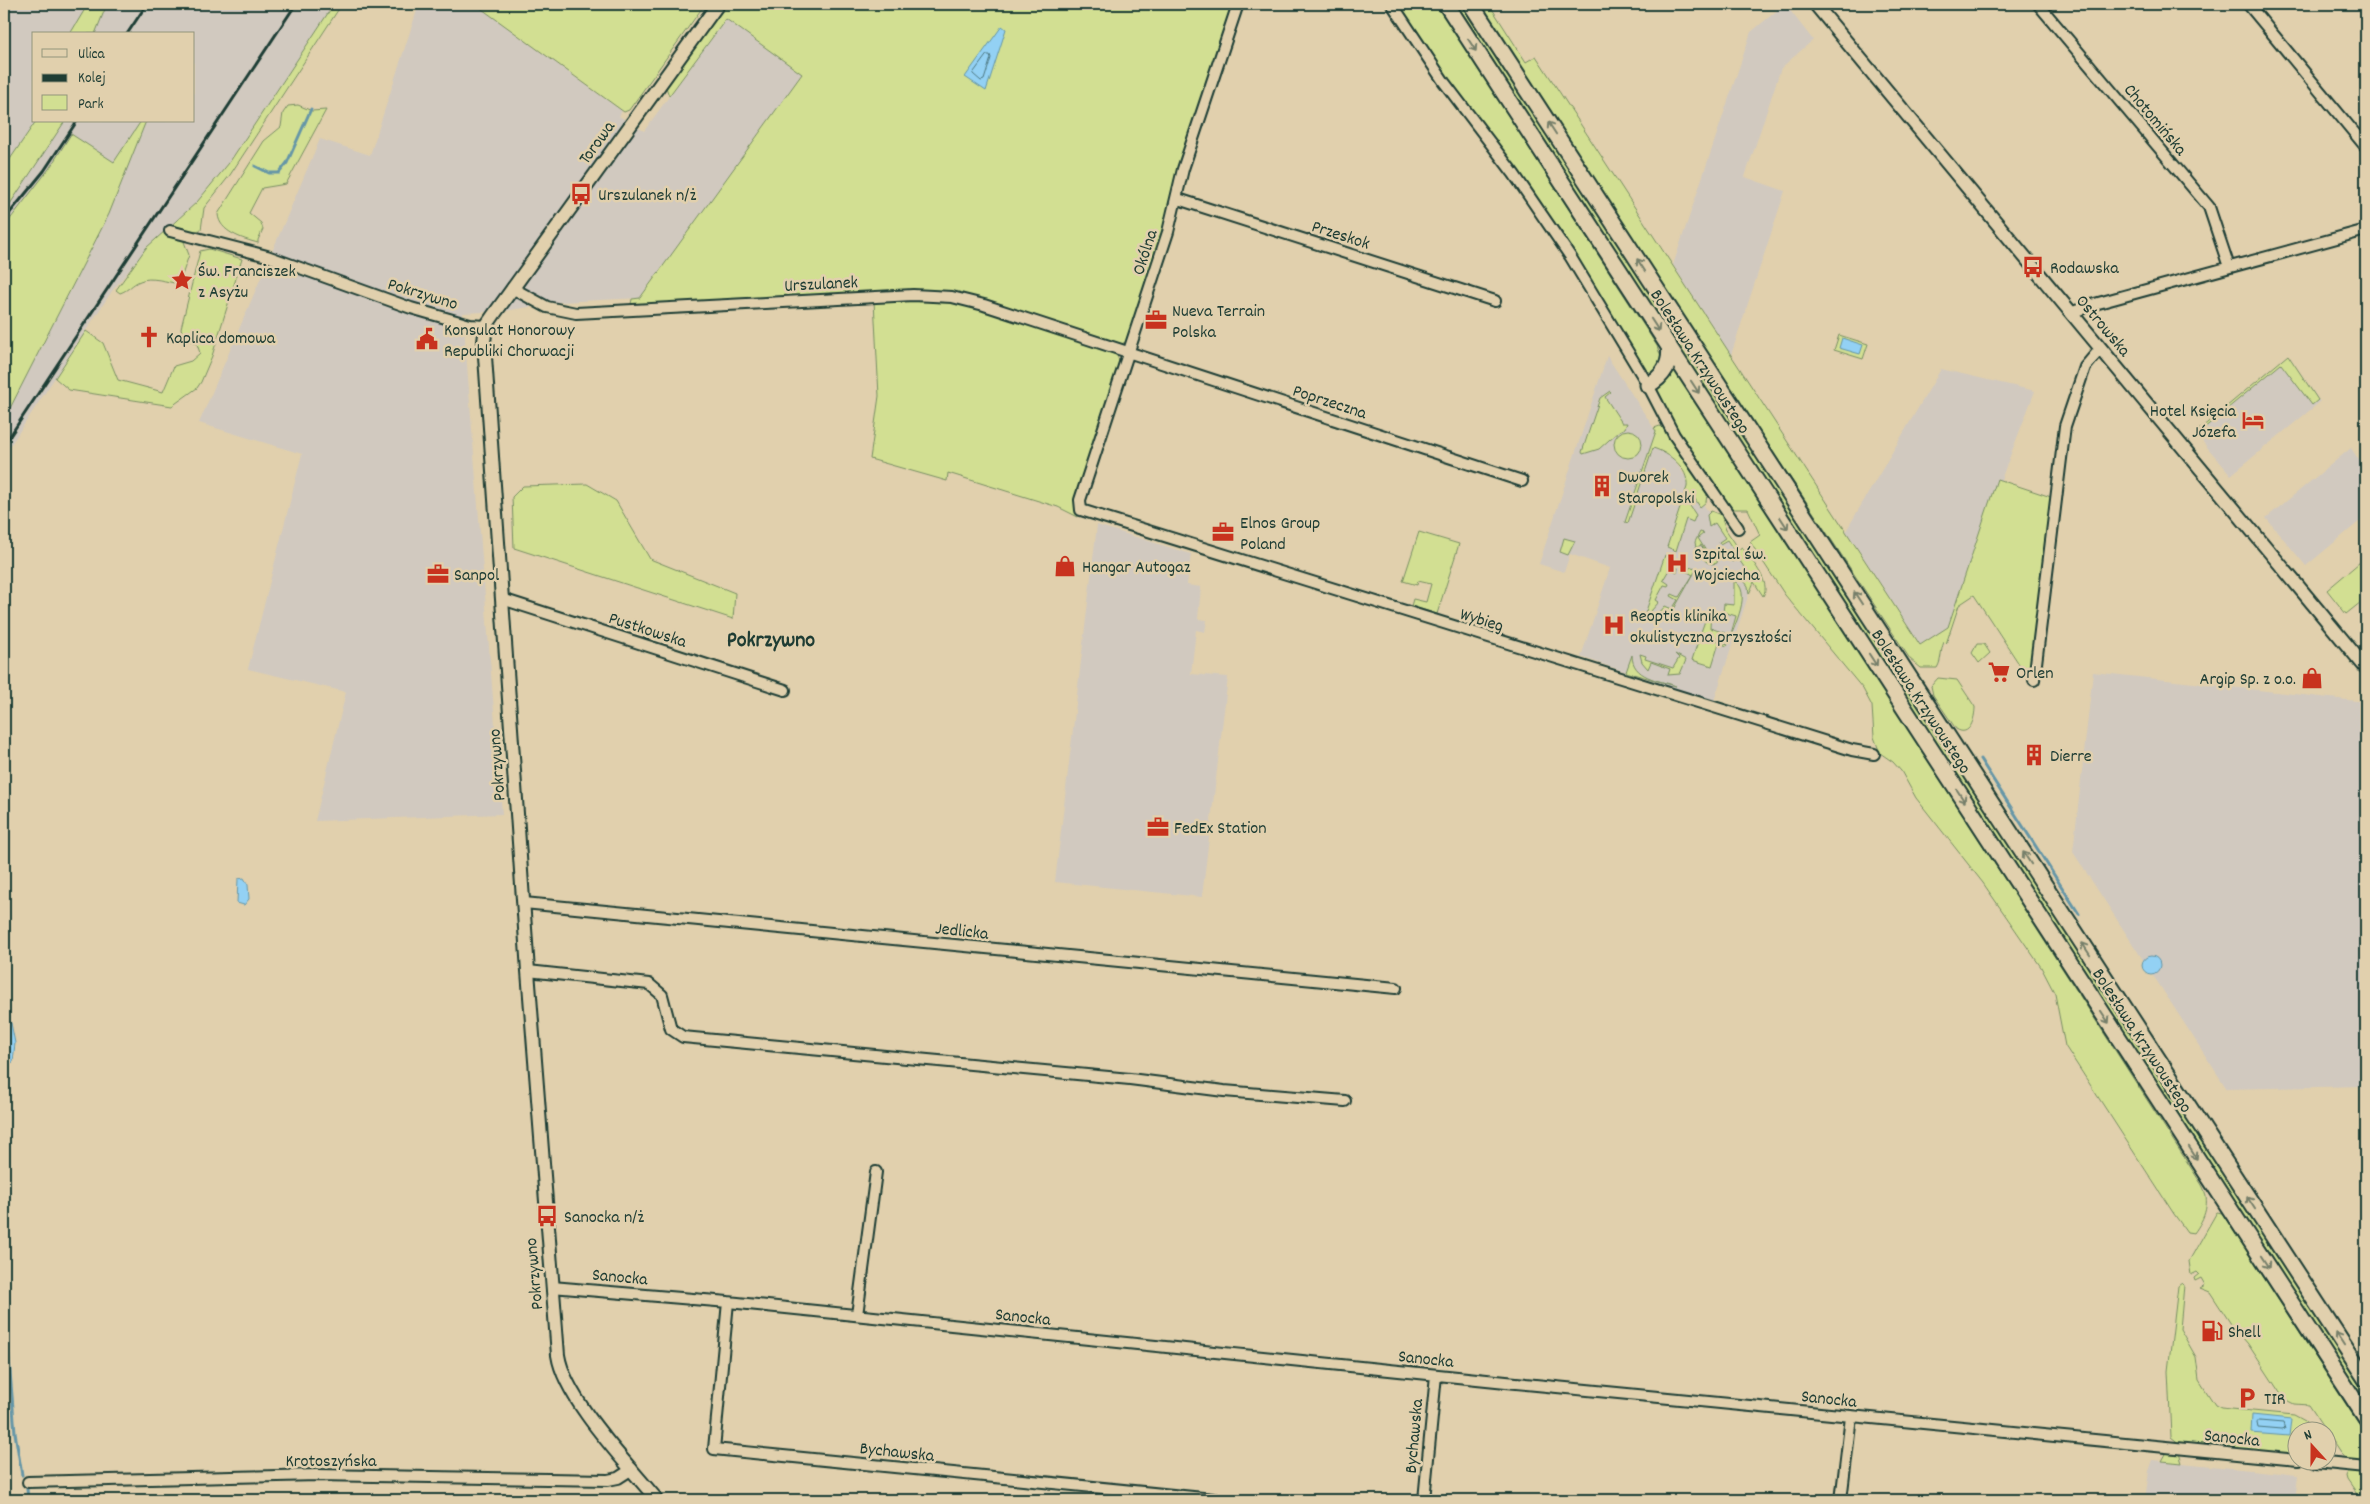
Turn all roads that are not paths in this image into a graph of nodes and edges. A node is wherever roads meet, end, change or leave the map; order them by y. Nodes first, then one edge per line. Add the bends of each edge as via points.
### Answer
1 (718, 4) edge
2 (1238, 4) edge
3 (1392, 4) edge
4 (1446, 4) edge
5 (1471, 4) edge
6 (1815, 4) edge
7 (2038, 4) edge
8 (2248, 4) edge
9 (2366, 147) edge
10 (1178, 199) junction
11 (2366, 230) edge
12 (170, 231) dead end
13 (2230, 267) junction
14 (512, 288) junction
15 (1494, 301) dead end
16 (2071, 312) junction
17 (486, 326) junction
18 (1669, 346) junction
19 (2101, 348) junction
20 (1128, 352) junction
21 (1648, 385) junction
22 (1522, 481) dead end
23 (1081, 510) joint
24 (1738, 528) dead end
25 (502, 599) junction
26 (2366, 668) edge
27 (2034, 680) dead end
28 (784, 690) dead end
29 (1874, 754) dead end
30 (524, 903) junction
31 (528, 972) junction
32 (1396, 988) dead end
33 (1345, 1100) dead end
34 (876, 1172) dead end
35 (552, 1287) junction
36 (728, 1302) junction
37 (856, 1315) junction
38 (1436, 1375) junction
39 (2366, 1379) edge
40 (1851, 1417) junction
41 (2366, 1418) edge
42 (2288, 1459) edge
43 (2338, 1464) edge
44 (2366, 1467) edge
45 (632, 1469) junction
46 (28, 1482) dead end
47 (656, 1500) edge
48 (1223, 1500) edge
49 (1424, 1500) edge
50 (1841, 1500) edge

1 - 14 street, Torowa
2 - 10 street, Okólna via 1183,168
3 - 21 street via 1444,82 1548,222
4 -> 18 main road, Bolesława Krzywoustego
39 -> 5 main road, Bolesława Krzywoustego
6 - 16 street, Ostrowska
7 - 13 street, Chotomińska via 2209,207
8 - 9 street
10 - 15 street, Przeskok
10 - 20 street, Okólna
11 - 13 street
12 - 17 street, Pokrzywno via 267,256 411,308 470,325
13 - 16 street
14 - 17 street, Torowa
14 - 20 street, Urszulanek via 547,307 576,313 937,295 984,305
16 - 19 street, Ostrowska
17 - 25 street, Pokrzywno via 484,342
18 - 21 main road via 1668,364 1662,374
18 -> 41 main road, Bolesława Krzywoustego
19 - 26 street, Ostrowska
19 - 27 street via 2085,367 2065,426
20 - 22 street, Poprzeczna
20 - 23 street, Okólna via 1080,500
21 - 24 street via 1678,442
23 - 29 street, Wybieg via 1843,748
25 - 28 street, Pustkowska
25 - 30 street, Pokrzywno
30 - 31 street, Pokrzywno
30 - 32 street, Jedlicka
31 - 33 street via 649,984 662,995 671,1029 683,1037 1121,1078 1224,1091
31 - 35 street, Pokrzywno
34 - 37 street
35 - 36 street, Sanocka
35 - 45 street, Pokrzywno via 563,1375 581,1406
36 - 37 street, Sanocka
36 - 48 street, Bychawska via 714,1449
37 - 38 street, Sanocka
38 - 40 street, Sanocka
38 - 49 street, Bychawska
40 - 42 street, Sanocka
40 - 50 street
43 - 44 street
45 - 46 street, Krotoszyńska via 608,1480 317,1475
45 - 47 street, Pokrzywno

